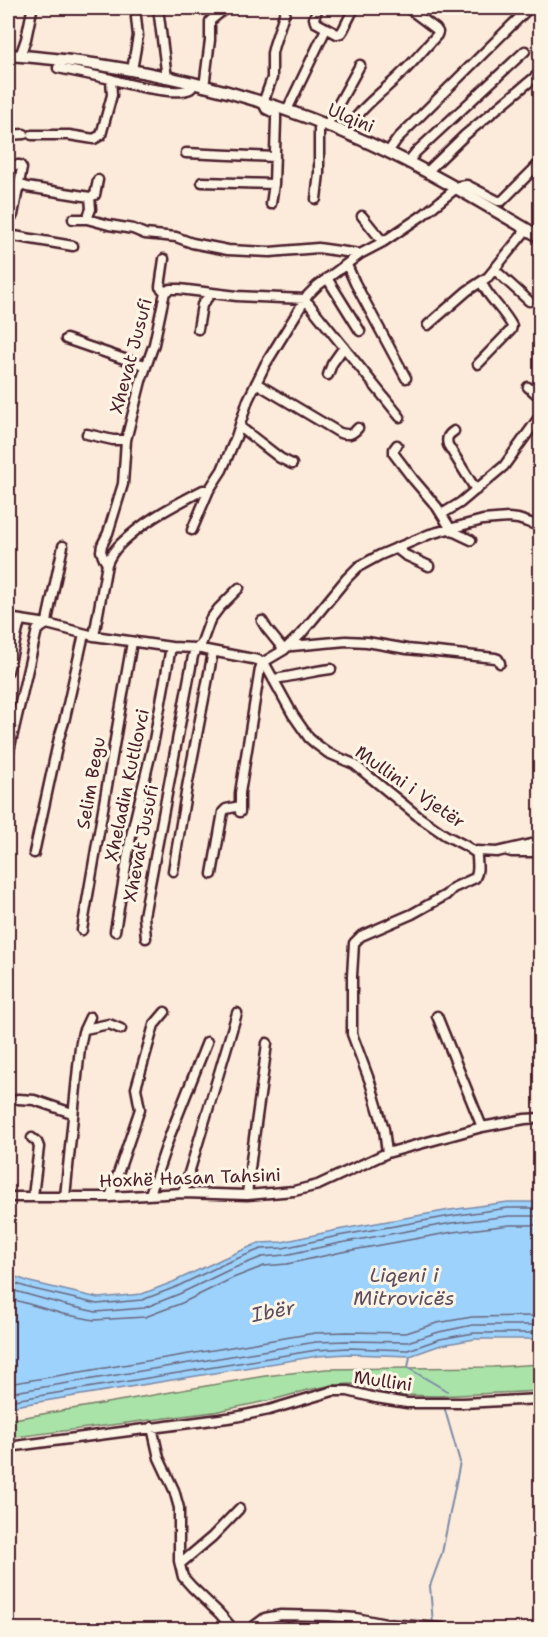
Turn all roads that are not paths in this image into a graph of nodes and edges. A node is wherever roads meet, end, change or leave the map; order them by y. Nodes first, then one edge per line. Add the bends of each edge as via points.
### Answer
1 (158, 8) edge
2 (286, 8) edge
3 (318, 8) edge
4 (354, 8) edge
5 (408, 8) edge
6 (529, 8) edge
7 (32, 10) dead end
8 (221, 12) dead end
9 (136, 16) dead end
10 (326, 29) junction
11 (525, 51) dead end
12 (8, 55) edge
13 (20, 56) junction
14 (360, 65) dead end
15 (58, 68) dead end
16 (132, 70) junction
17 (540, 74) edge
18 (167, 78) junction
19 (111, 79) junction
20 (199, 86) junction
21 (263, 103) junction
22 (287, 110) junction
23 (324, 124) junction
24 (347, 133) junction
25 (8, 135) edge
26 (388, 152) junction
27 (186, 153) dead end
28 (275, 157) junction
29 (408, 162) junction
30 (540, 163) edge
31 (8, 165) edge
32 (427, 172) junction
33 (98, 180) dead end
34 (202, 182) dead end
35 (19, 184) junction
36 (274, 184) junction
37 (456, 189) junction
38 (90, 197) junction
39 (316, 199) dead end
40 (271, 204) dead end
41 (13, 215) dead end
42 (362, 216) dead end
43 (72, 219) dead end
44 (87, 219) junction
45 (527, 229) junction
46 (8, 235) edge
47 (540, 237) edge
48 (383, 242) junction
49 (73, 246) dead end
50 (360, 254) junction
51 (164, 259) dead end
52 (348, 264) junction
53 (495, 270) junction
54 (327, 278) junction
55 (482, 283) junction
56 (364, 289) dead end
57 (165, 292) junction
58 (211, 293) junction
59 (305, 299) junction
60 (529, 301) dead end
61 (428, 325) dead end
62 (198, 329) dead end
63 (360, 331) dead end
64 (66, 339) dead end
65 (344, 347) junction
66 (478, 364) dead end
67 (146, 365) junction
68 (328, 375) dead end
69 (406, 378) dead end
70 (256, 383) junction
71 (528, 387) dead end
72 (540, 397) edge
73 (540, 416) edge
74 (400, 417) dead end
75 (240, 427) junction
76 (358, 428) dead end
77 (454, 431) dead end
78 (87, 434) dead end
79 (126, 440) junction
80 (397, 445) dead end
81 (292, 464) dead end
82 (209, 490) junction
83 (476, 490) junction
84 (442, 514) junction
85 (540, 526) edge
86 (450, 528) junction
87 (192, 530) dead end
88 (471, 540) dead end
89 (63, 546) dead end
90 (396, 548) junction
91 (107, 564) junction
92 (429, 566) dead end
93 (239, 588) dead end
94 (8, 618) edge
95 (20, 621) junction
96 (262, 621) dead end
97 (47, 624) junction
98 (84, 634) junction
99 (94, 636) junction
100 (132, 642) junction
101 (171, 647) junction
102 (287, 647) junction
103 (196, 648) junction
104 (213, 652) junction
105 (262, 663) junction
106 (500, 663) dead end
107 (331, 669) dead end
108 (8, 671) edge
109 (273, 679) junction
110 (8, 754) edge
111 (540, 842) edge
112 (505, 850) junction
113 (540, 852) edge
114 (34, 853) dead end
115 (476, 854) junction
116 (173, 871) dead end
117 (212, 873) dead end
118 (82, 930) dead end
119 (116, 931) dead end
120 (146, 938) dead end
121 (165, 1012) dead end
122 (237, 1013) dead end
123 (437, 1016) dead end
124 (90, 1017) dead end
125 (85, 1029) junction
126 (121, 1029) dead end
127 (207, 1042) dead end
128 (267, 1043) dead end
129 (18, 1100) dead end
130 (72, 1113) junction
131 (540, 1118) edge
132 (482, 1127) junction
133 (32, 1138) dead end
134 (387, 1153) junction
135 (183, 1193) junction
136 (150, 1194) junction
137 (247, 1195) junction
138 (33, 1196) junction
139 (8, 1197) edge
140 (65, 1197) junction
141 (110, 1197) junction
142 (540, 1400) edge
143 (152, 1427) junction
144 (8, 1447) edge
145 (239, 1509) dead end
146 (180, 1564) junction
147 (442, 1628) edge
148 (234, 1629) edge
149 (249, 1629) edge

1 - 18 street
2 - 21 street via 272,53 272,78
3 - 10 street via 315,22
4 - 10 street via 341,33
5 - 24 street via 436,29 437,35 359,114
6 - 26 street
7 - 13 street
8 - 20 street via 210,21 210,40
9 - 16 street via 138,36
10 - 22 street
11 - 29 street
12 - 13 main road, Ulqini
13 - 16 main road, Ulqini
14 - 23 street
15 - 19 street
16 - 18 main road, Ulqini
17 - 32 street
18 - 20 main road, Ulqini
19 - 20 street via 176,91
19 - 25 street via 112,95 101,135 94,139
20 - 21 main road, Ulqini
21 - 22 main road, Ulqini
21 - 28 street via 276,114
22 - 23 main road, Ulqini
23 - 24 main road, Ulqini
23 - 39 street via 319,129
24 - 26 main road, Ulqini
26 - 29 main road, Ulqini
27 - 28 street
28 - 36 street
29 - 32 main road, Ulqini
30 - 37 street via 502,201 467,186
31 - 35 street via 21,166
32 - 37 main road, Ulqini
33 - 38 street via 96,193
34 - 36 street
35 - 38 street
35 - 41 street
36 - 40 street
37 - 45 main road, Ulqini
37 - 48 street
38 - 44 street
42 - 48 street
43 - 44 street
44 - 50 street via 228,250 324,248
45 - 47 main road, Ulqini
45 - 53 street
46 - 49 street
48 - 50 street
50 - 52 street
51 - 57 street via 160,287
52 - 54 street
52 - 56 street
52 - 69 street
53 - 55 street
53 - 60 street
54 - 59 street
54 - 63 street
55 - 61 street
55 - 66 street via 512,326
57 - 58 street, Xhevat Jusufi via 179,289
57 - 67 street, Xhevat Jusufi
58 - 59 street, Xhevat Jusufi
58 - 62 street via 202,305
59 - 65 street
59 - 70 street
64 - 67 street
65 - 68 street
65 - 74 street
67 - 79 street, Xhevat Jusufi
70 - 75 street
70 - 76 street via 340,433 353,434
71 - 72 street
73 - 83 street via 504,466
75 - 81 street
75 - 82 street
77 - 83 street via 448,436 448,445
78 - 79 street
79 - 91 street, Xhevat Jusufi via 123,484 101,551
80 - 84 street via 394,454
82 - 87 street
82 - 91 street, Xhevat Jusufi via 148,520 120,543
83 - 84 street
84 - 86 street
85 - 86 street via 508,518
86 - 88 street
86 - 90 street
89 - 97 street
90 - 92 street
90 - 102 street via 358,567
91 - 99 street, Xhevat Jusufi
93 - 103 street, Xhevat Jusufi via 210,620 201,645
94 - 95 street
95 - 97 street
95 - 108 street
96 - 102 street
97 - 98 street
97 - 110 street via 37,630
98 - 99 street
98 - 114 street
99 - 100 street
100 - 101 street
100 - 118 street, Selim Begu
101 - 103 street
101 - 119 street, Xheladin Kutllovci via 131,836
102 - 105 street
102 - 106 street via 367,642 498,658
103 - 104 street
103 - 120 street, Xhevat Jusufi via 144,916
104 - 105 street
104 - 116 street
105 - 109 street, Mullini i Vjetër
105 - 117 street via 240,809 226,808 223,812
107 - 109 street
109 - 115 street, Mullini i Vjetër via 302,729 316,744 354,764 418,817
111 - 112 street
112 - 113 street
112 - 115 street
115 - 134 street via 475,878 354,943 352,1034 370,1082
121 - 141 street via 154,1025 136,1088 140,1110
122 - 135 street
123 - 132 street
124 - 125 street
125 - 126 street via 109,1024
125 - 130 street
127 - 136 street
128 - 137 street
129 - 130 street
130 - 140 street
131 - 132 street, Hoxhë Hasan Tahsini
132 - 134 street, Hoxhë Hasan Tahsini
133 - 138 street via 39,1147
134 - 137 street, Hoxhë Hasan Tahsini via 318,1185
135 - 136 street, Hoxhë Hasan Tahsini
135 - 137 street, Hoxhë Hasan Tahsini
136 - 141 street, Hoxhë Hasan Tahsini
138 - 139 street, Hoxhë Hasan Tahsini
138 - 140 street, Hoxhë Hasan Tahsini
140 - 141 street, Hoxhë Hasan Tahsini
142 - 143 street, Mullini via 407,1402 333,1391 255,1413
143 - 144 street, Mullini
143 - 146 street via 159,1458 179,1508
145 - 146 street
146 - 148 street via 192,1587
147 - 149 street via 338,1616 281,1615 265,1618

